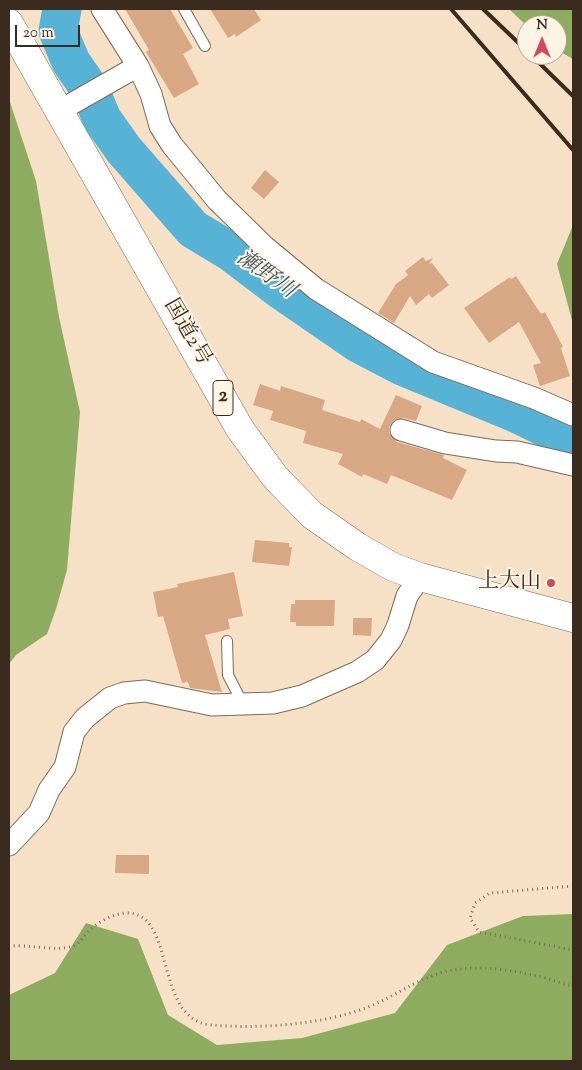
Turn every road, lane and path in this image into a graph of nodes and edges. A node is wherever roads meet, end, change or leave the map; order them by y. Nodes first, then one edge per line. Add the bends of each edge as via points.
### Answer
1 (102, 9) edge
2 (184, 9) edge
3 (9, 23) edge
4 (206, 46) dead end
5 (129, 71) junction
6 (68, 105) junction
7 (573, 416) edge
8 (401, 430) dead end
9 (573, 465) edge
10 (420, 577) junction
11 (573, 618) edge
12 (227, 641) dead end
13 (244, 704) junction
14 (9, 845) edge
15 (573, 886) edge
16 (9, 946) edge
17 (573, 950) edge
18 (573, 986) edge

1 - 5 street
2 - 4 lane
3 - 6 highway, 国道2号 / 2
5 - 6 street
5 - 7 street via 151,94 160,126 172,145 216,200 309,283 433,362 534,398
6 - 10 highway, 国道2号 / 2 via 240,429 275,477 319,520 358,547 393,567
8 - 9 street via 445,443 517,452
10 - 11 highway, 国道2号 / 2
10 - 13 street via 407,596 391,640 376,660 302,696 273,703
12 - 13 lane via 228,675
13 - 14 street via 212,706 145,691 110,698 74,732 64,767 39,814
15 - 17 path via 490,893 475,903 470,918 479,932
16 - 18 path via 65,949 75,945 101,921 126,913 136,915 158,936 169,983 180,1004 197,1021 208,1025 253,1027 338,1016 452,970 487,968

